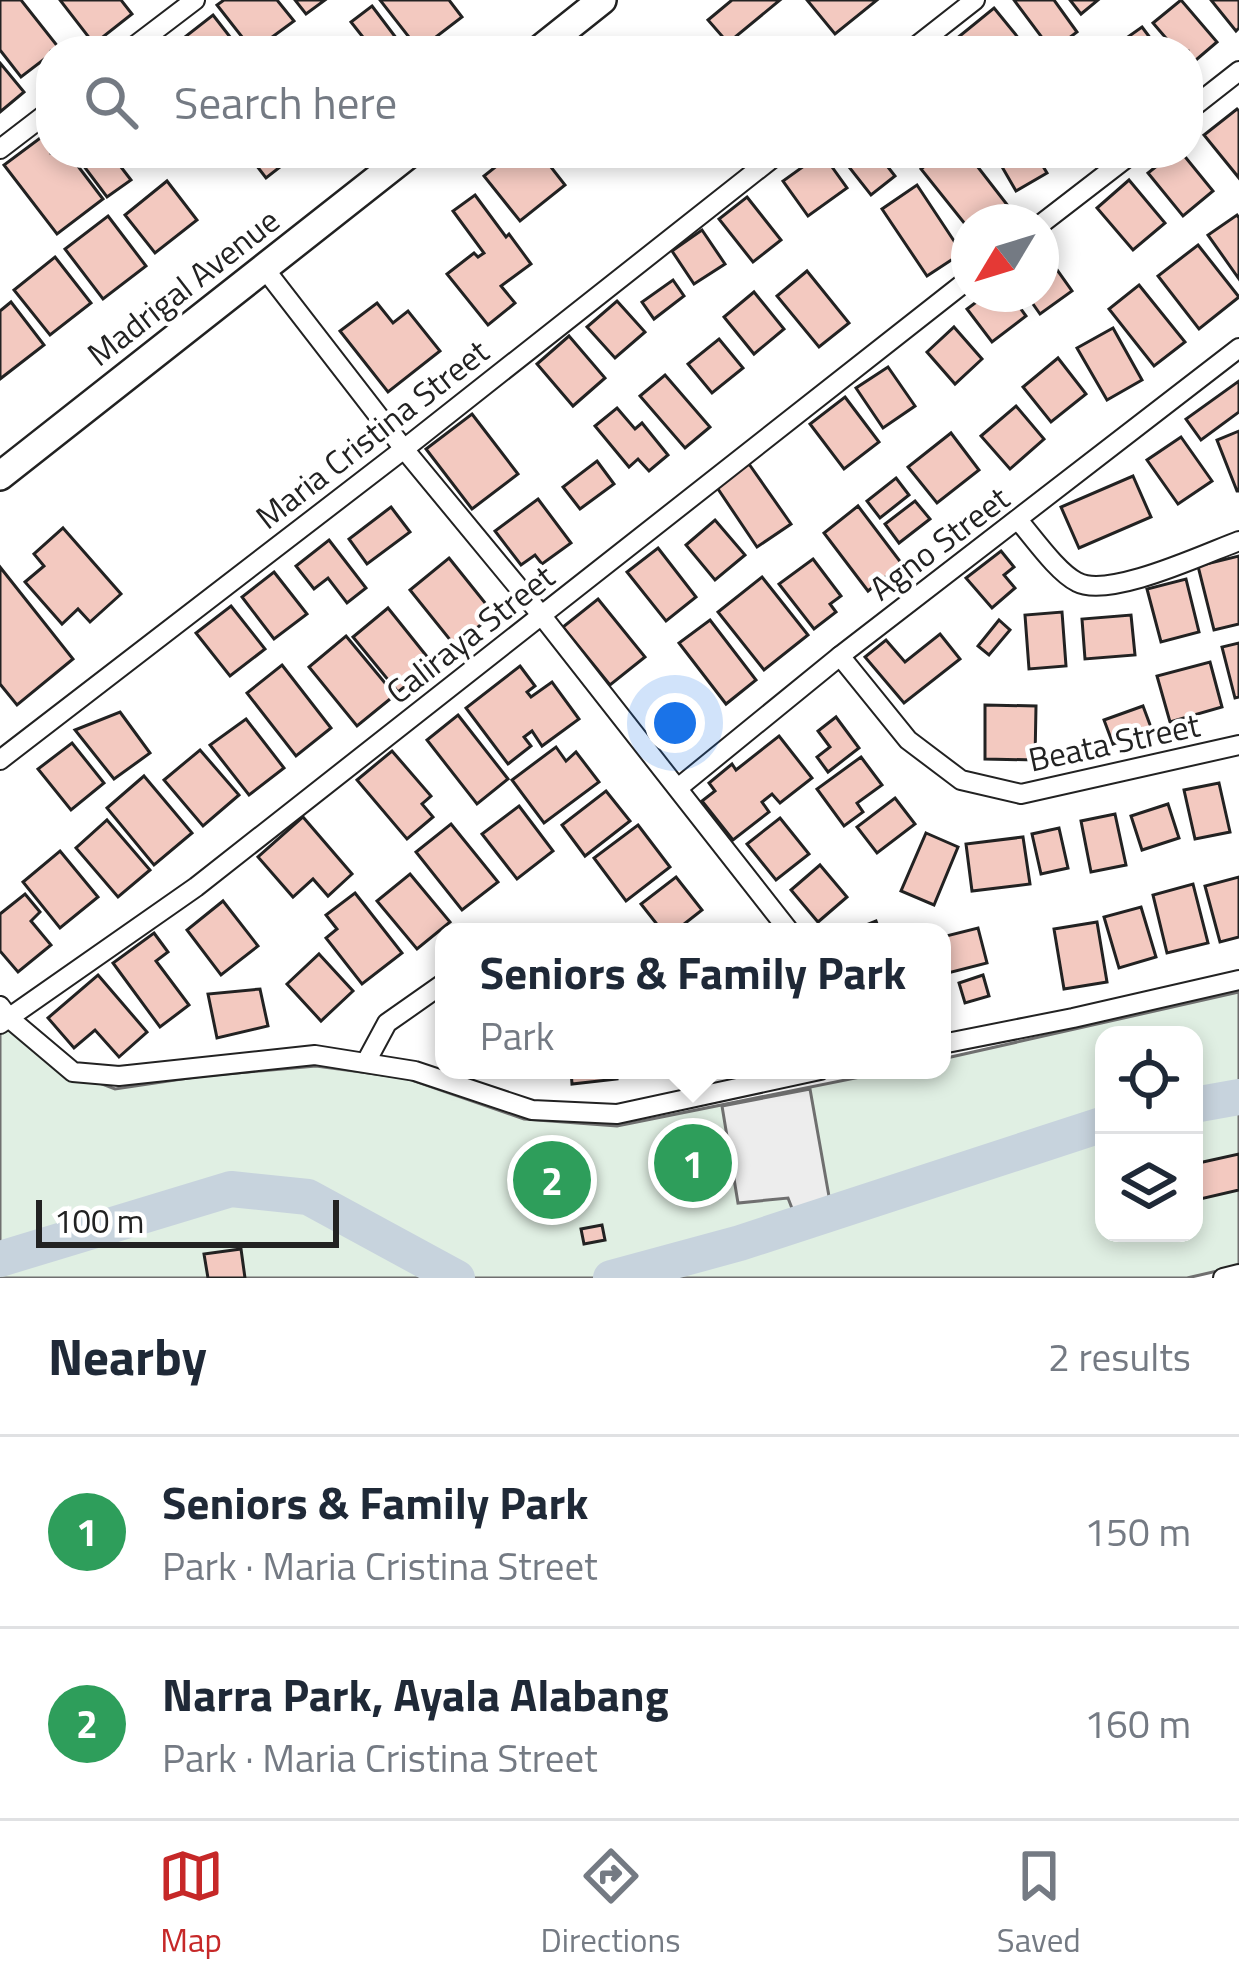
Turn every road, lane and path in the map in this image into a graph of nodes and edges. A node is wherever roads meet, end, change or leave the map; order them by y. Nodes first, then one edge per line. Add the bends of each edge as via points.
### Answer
1 (195, 0) edge
2 (602, 0) edge
3 (975, 0) edge
4 (148, 36) edge
5 (557, 36) edge
6 (929, 36) edge
7 (1239, 71) edge
8 (1203, 99) edge
9 (36, 121) edge
10 (0, 149) edge
11 (391, 168) edge
12 (760, 168) edge
13 (1114, 168) edge
14 (1059, 210) edge
15 (264, 268) junction
16 (951, 293) edge
17 (1239, 348) edge
18 (404, 449) junction
19 (0, 476) edge
20 (1018, 520) junction
21 (1239, 541) edge
22 (542, 616) junction
23 (840, 656) junction
24 (1239, 746) edge
25 (0, 760) edge
26 (678, 788) junction
27 (783, 923) edge
28 (1239, 980) edge
29 (435, 989) edge
30 (3, 1016) edge
31 (951, 1042) edge
32 (366, 1062) junction
33 (435, 1078) edge
34 (439, 1079) edge
35 (778, 1079) edge
36 (1239, 1274) edge
37 (1223, 1278) edge

1 - 4 street
2 - 5 street
3 - 6 street
7 - 8 street
9 - 10 street
11 - 15 street, Madrigal Avenue
12 - 18 street, Maria Cristina Street
13 - 14 street
15 - 18 street
15 - 19 street, Madrigal Avenue
16 - 22 street, Caliraya Street
17 - 20 street, Agno Street
18 - 22 street
18 - 25 street, Maria Cristina Street
20 - 21 street via 1074,581 1096,588
20 - 23 street, Agno Street
22 - 26 street
22 - 30 street, Caliraya Street via 196,886
23 - 24 street, Beata Street via 908,740 961,780 1001,790 1021,794
23 - 26 street, Agno Street
26 - 27 street
28 - 31 street
29 - 32 street via 387,1023
30 - 32 street via 73,1072 119,1076 315,1055
32 - 33 street
34 - 35 street via 532,1110 616,1114
36 - 37 street

